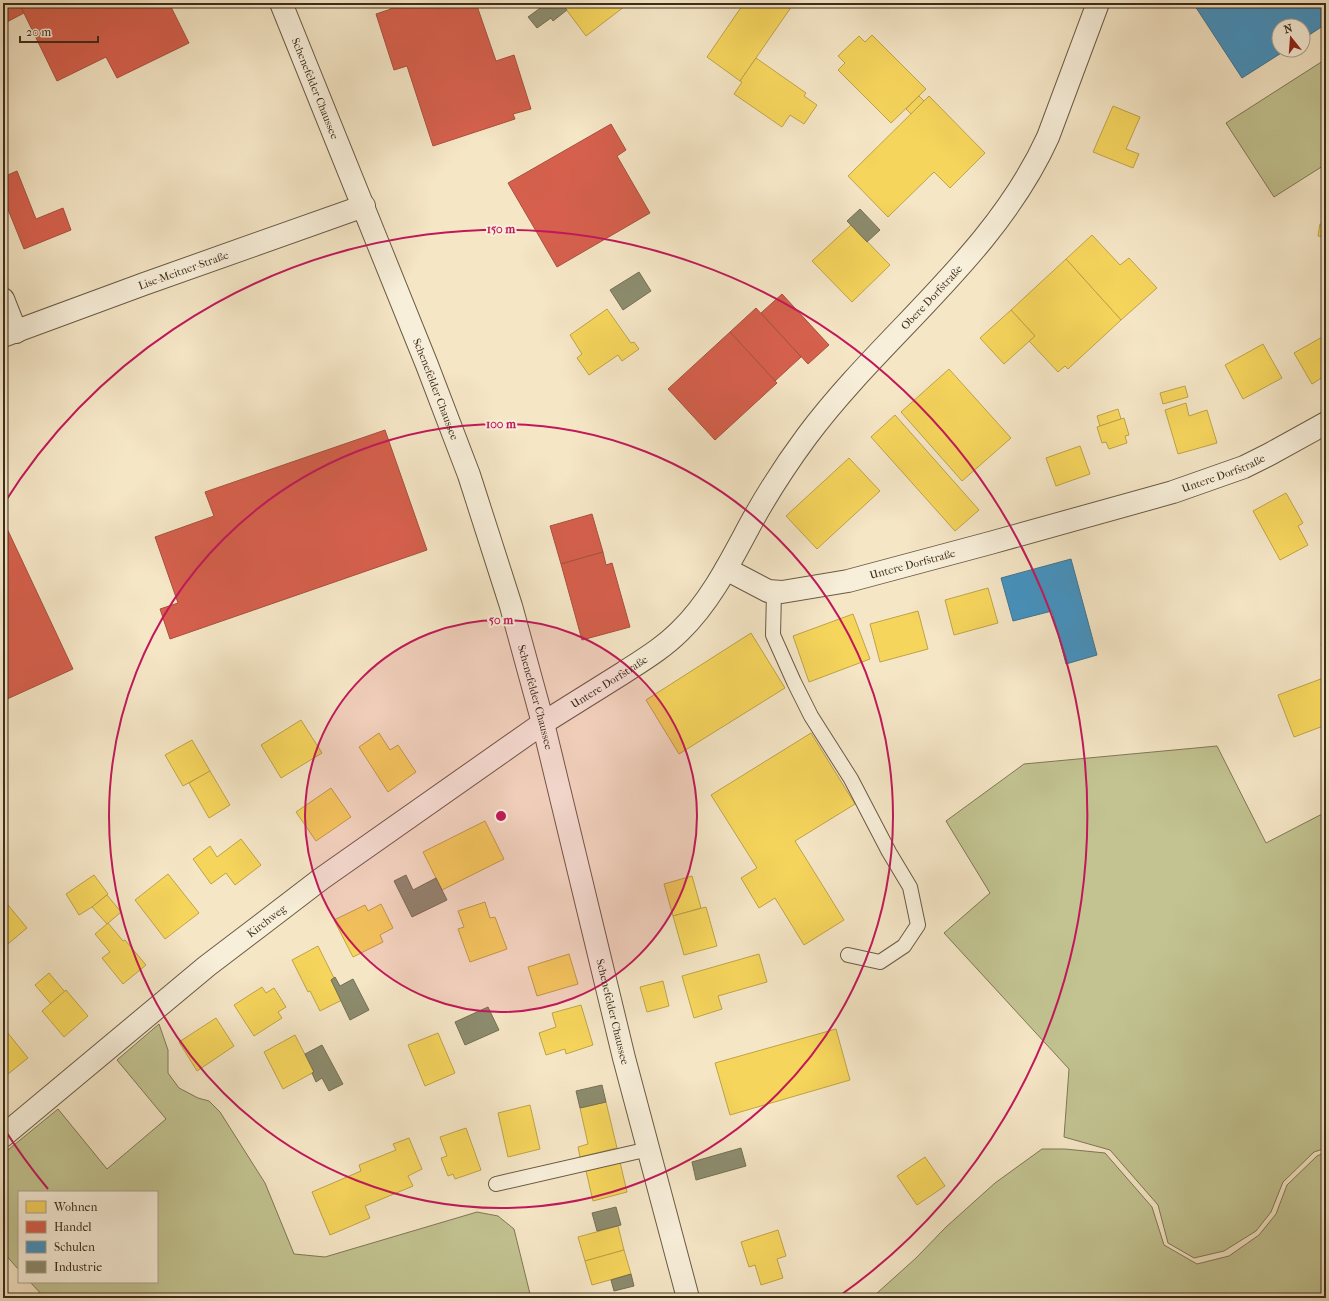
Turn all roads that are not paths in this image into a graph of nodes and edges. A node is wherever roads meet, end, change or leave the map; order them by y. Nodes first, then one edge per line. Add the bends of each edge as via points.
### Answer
1 (281, 3) edge
2 (1098, 3) edge
3 (364, 206) junction
4 (3, 299) edge
5 (10, 334) edge
6 (1326, 423) edge
7 (726, 569) junction
8 (774, 592) junction
9 (542, 724) junction
10 (848, 954) dead end
11 (3, 1136) edge
12 (649, 1149) junction
13 (496, 1184) dead end
14 (688, 1298) edge

1 - 3 street, Schenefelder Chaussee
2 - 7 street, Obere Dorfstraße via 1041,154 1015,195 944,285 858,374 806,437 754,517
3 - 5 street, Lise-Meitner-Straße
3 - 9 street, Schenefelder Chaussee via 469,475 511,606
4 - 5 street
6 - 8 street, Untere Dorfstraße via 1244,467 1173,492 864,577 812,588
7 - 8 street, Untere Dorfstraße
7 - 9 street, Untere Dorfstraße via 693,617 668,642 638,664
8 - 10 lane via 773,635 811,716 851,779 910,886 918,925 904,946 880,962
9 - 11 street, Kirchweg via 327,875 207,966
9 - 12 street, Schenefelder Chaussee via 622,1050
12 - 13 lane
12 - 14 street, Schenefelder Chaussee

